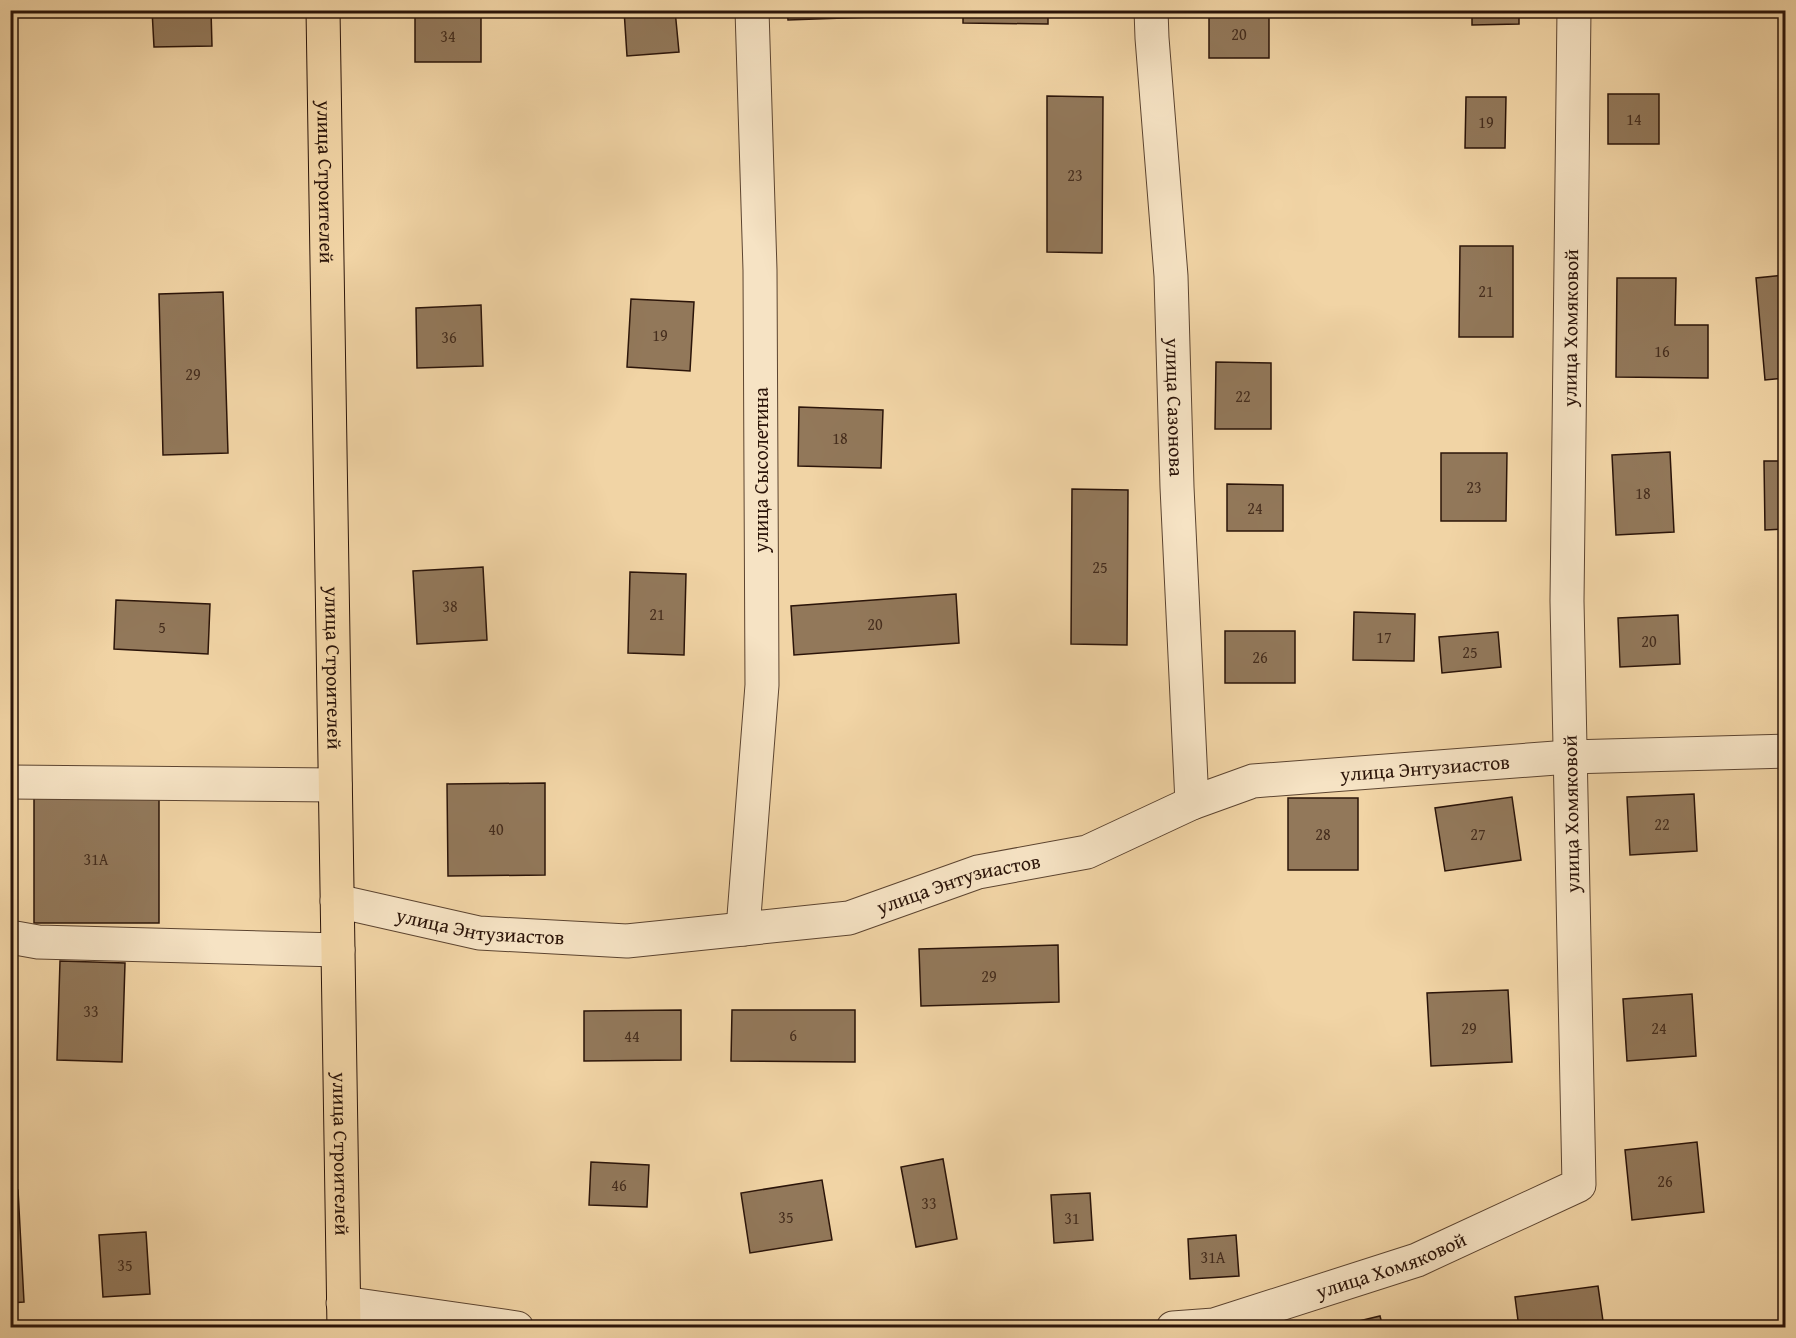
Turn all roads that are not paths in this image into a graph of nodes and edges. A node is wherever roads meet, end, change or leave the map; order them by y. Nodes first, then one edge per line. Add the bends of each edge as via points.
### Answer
1 (323, 10) edge
2 (752, 10) edge
3 (1151, 10) edge
4 (1574, 10) edge
5 (1785, 751) edge
6 (1569, 757) junction
7 (10, 782) edge
8 (335, 785) junction
9 (1191, 803) junction
10 (337, 902) junction
11 (743, 929) junction
12 (10, 937) edge
13 (338, 950) junction
14 (343, 1315) edge
15 (517, 1328) edge
16 (1173, 1328) edge

1 - 8 main road, улица Строителей
2 - 11 street, улица Сысолетина via 760,270 762,686
3 - 9 street, улица Сазонова via 1171,276
4 - 6 street, улица Хомяковой via 1567,601
5 - 6 street, улица Энтузиастов
6 - 9 street, улица Энтузиастов via 1253,781
6 - 16 street, улица Хомяковой via 1579,1185 1417,1260 1214,1325
7 - 8 street
8 - 10 main road, улица Строителей
9 - 11 street, улица Энтузиастов via 1087,852 978,873 849,918
10 - 11 street, улица Энтузиастов via 479,933 627,941
10 - 13 main road, улица Строителей
12 - 13 street via 38,942
13 - 14 main road, улица Строителей
14 - 15 street

